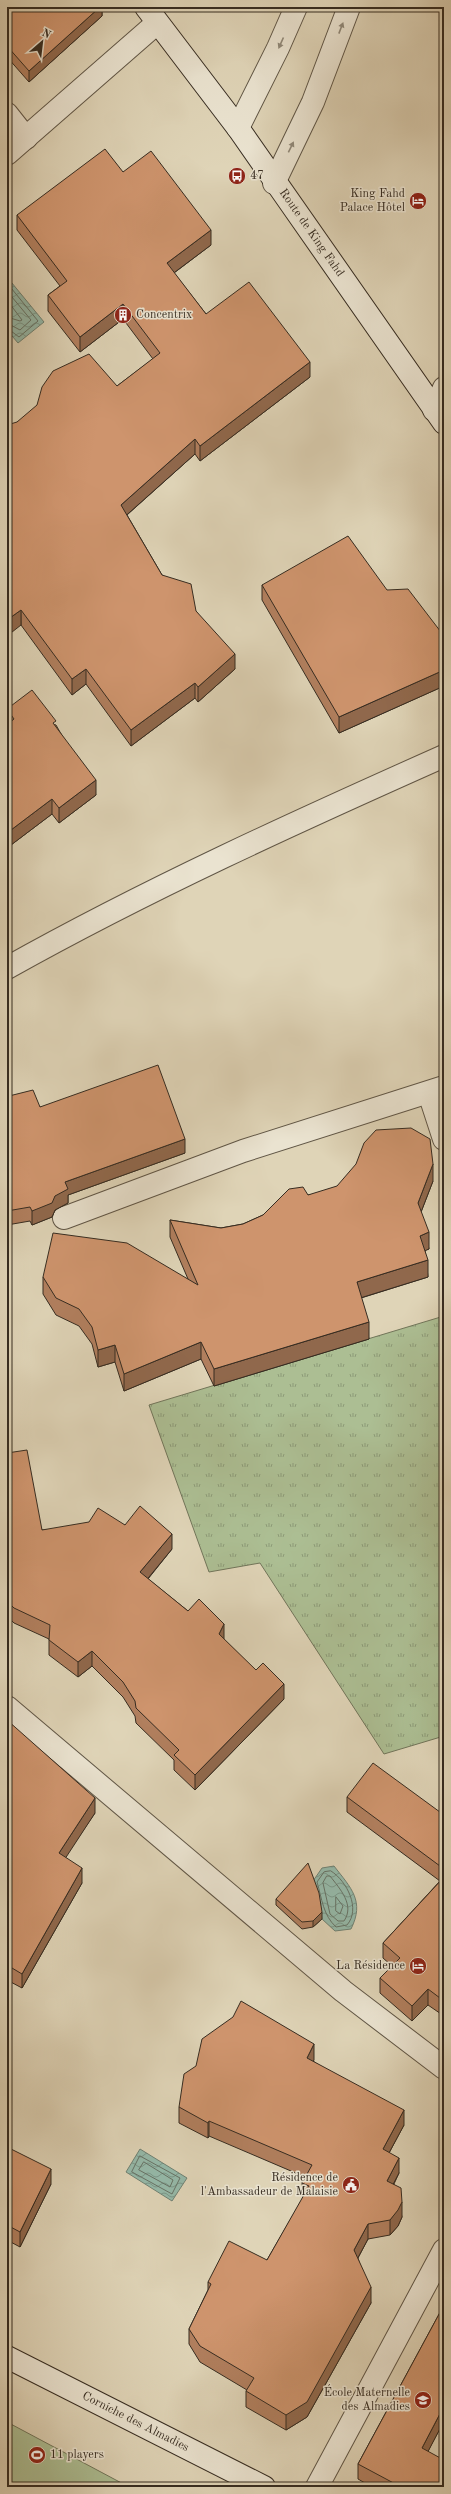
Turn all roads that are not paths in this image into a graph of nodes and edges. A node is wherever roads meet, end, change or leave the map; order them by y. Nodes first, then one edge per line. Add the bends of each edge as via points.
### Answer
1 (296, 7) edge
2 (349, 7) edge
3 (151, 15) edge
4 (7, 114) edge
5 (238, 128) junction
6 (26, 138) junction
7 (7, 154) edge
8 (274, 183) junction
9 (444, 388) edge
10 (439, 416) edge
11 (444, 756) edge
12 (7, 968) edge
13 (437, 1090) edge
14 (444, 1139) edge
15 (64, 1218) dead end
16 (7, 1706) edge
17 (444, 2068) edge
18 (444, 2250) edge
19 (7, 2357) edge
20 (264, 2487) edge
21 (317, 2487) edge

1 -> 5 street
8 -> 2 street via 313,102
3 - 5 street, Route de King Fahd
3 - 6 street
4 - 6 street
5 - 8 street, Route de King Fahd
6 - 7 street
8 - 10 street, Route de King Fahd
9 - 10 street
11 - 12 street via 81,927
13 - 14 street
13 - 15 street via 243,1151
16 - 17 street via 343,1991
18 - 21 street
19 - 20 street, Corniche des Almadies

